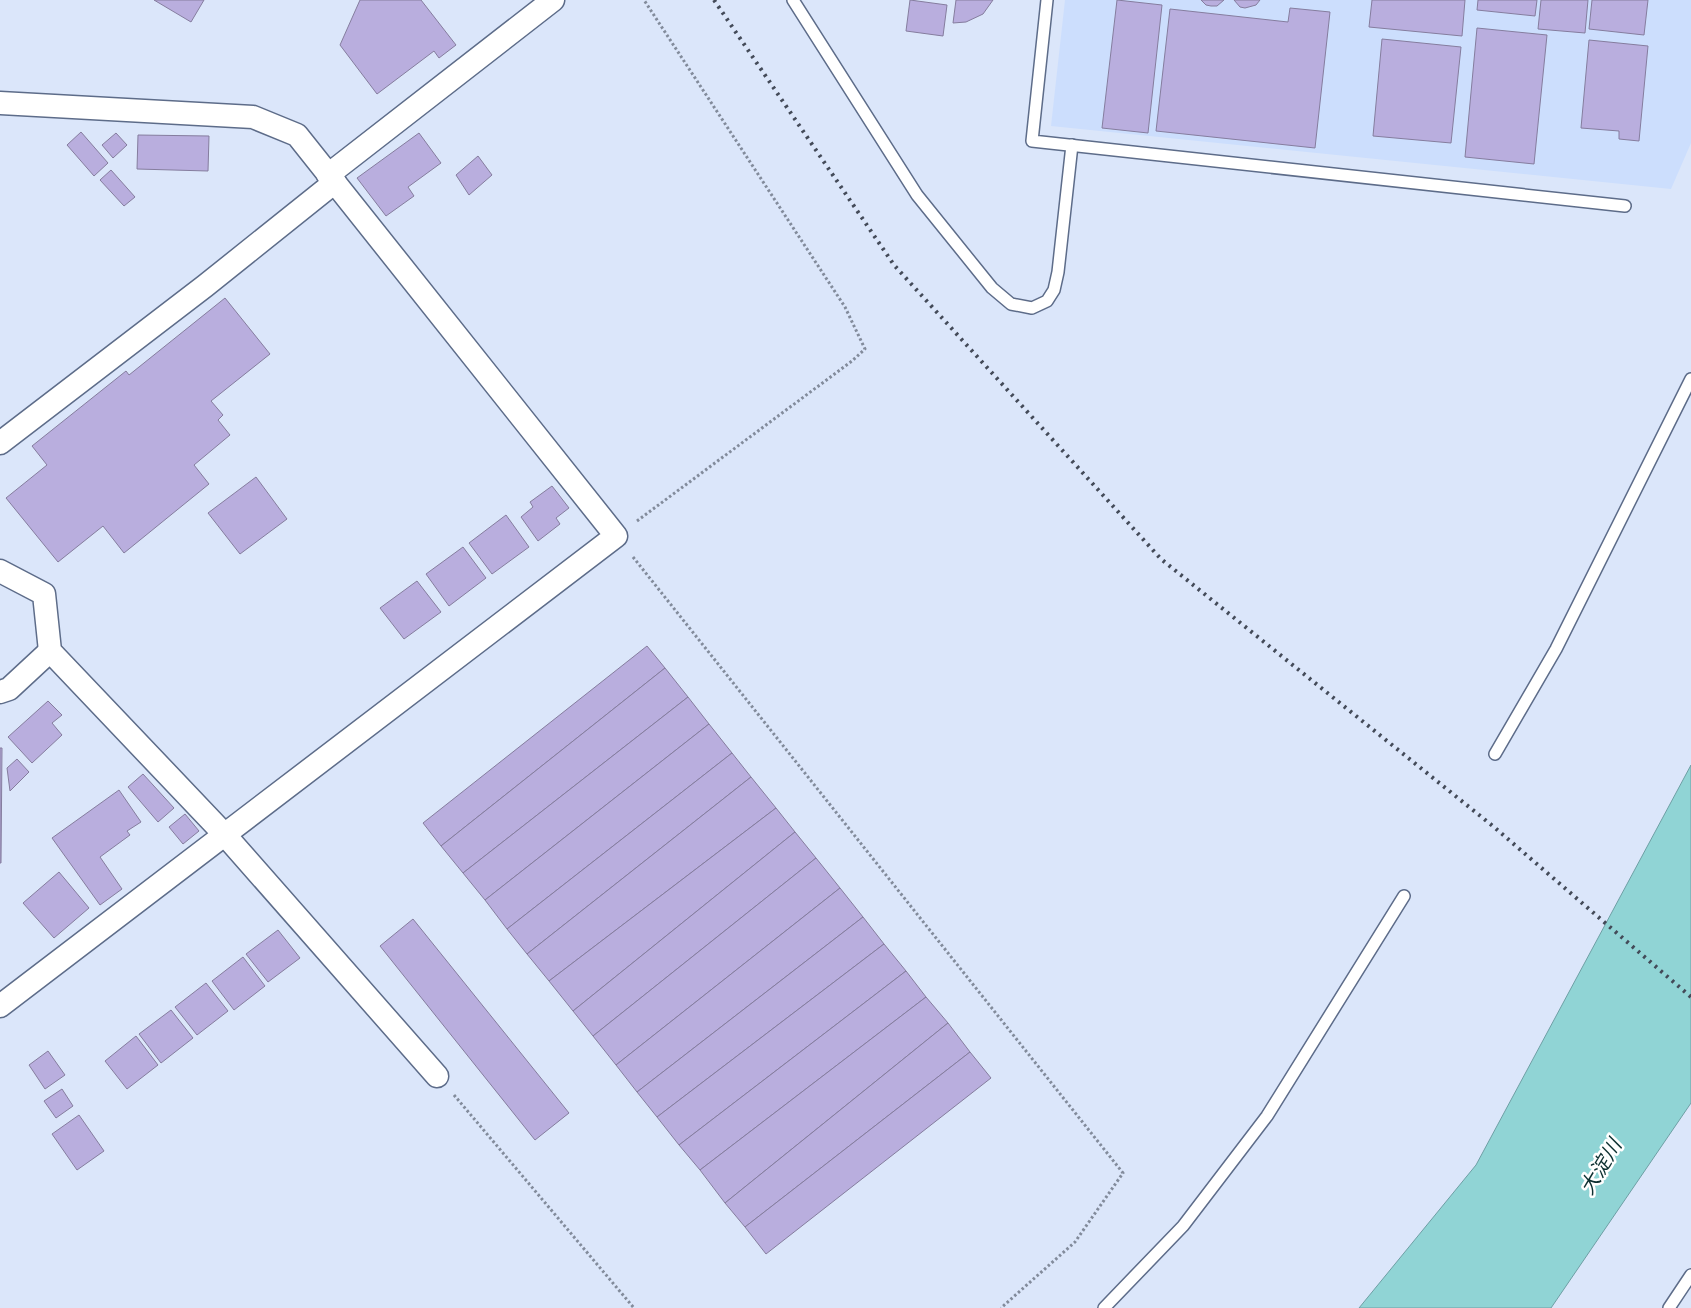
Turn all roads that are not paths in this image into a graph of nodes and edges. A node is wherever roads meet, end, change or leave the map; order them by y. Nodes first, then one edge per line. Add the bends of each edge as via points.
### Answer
1 (553, 0) edge
2 (793, 0) edge
3 (1047, 0) edge
4 (0, 103) edge
5 (1072, 145) junction
6 (331, 178) junction
7 (1625, 206) dead end
8 (1691, 379) edge
9 (0, 444) edge
10 (0, 571) edge
11 (50, 651) junction
12 (0, 692) edge
13 (1495, 754) dead end
14 (225, 835) junction
15 (1404, 896) dead end
16 (0, 1006) edge
17 (438, 1076) road end
18 (1691, 1275) edge
19 (1104, 1308) edge
20 (1669, 1308) edge

1 - 6 street
2 - 5 lane via 917,195 992,288 1011,304 1032,308 1047,301 1054,290
3 - 5 lane via 1032,141
4 - 6 street via 253,117 297,135
5 - 7 lane
6 - 9 street via 205,286
6 - 14 street via 616,536
8 - 13 lane via 1556,650
10 - 11 street via 44,594
11 - 12 street via 9,689
11 - 14 street
14 - 16 street
14 - 17 street
15 - 19 lane via 1267,1116 1183,1226
18 - 20 lane

